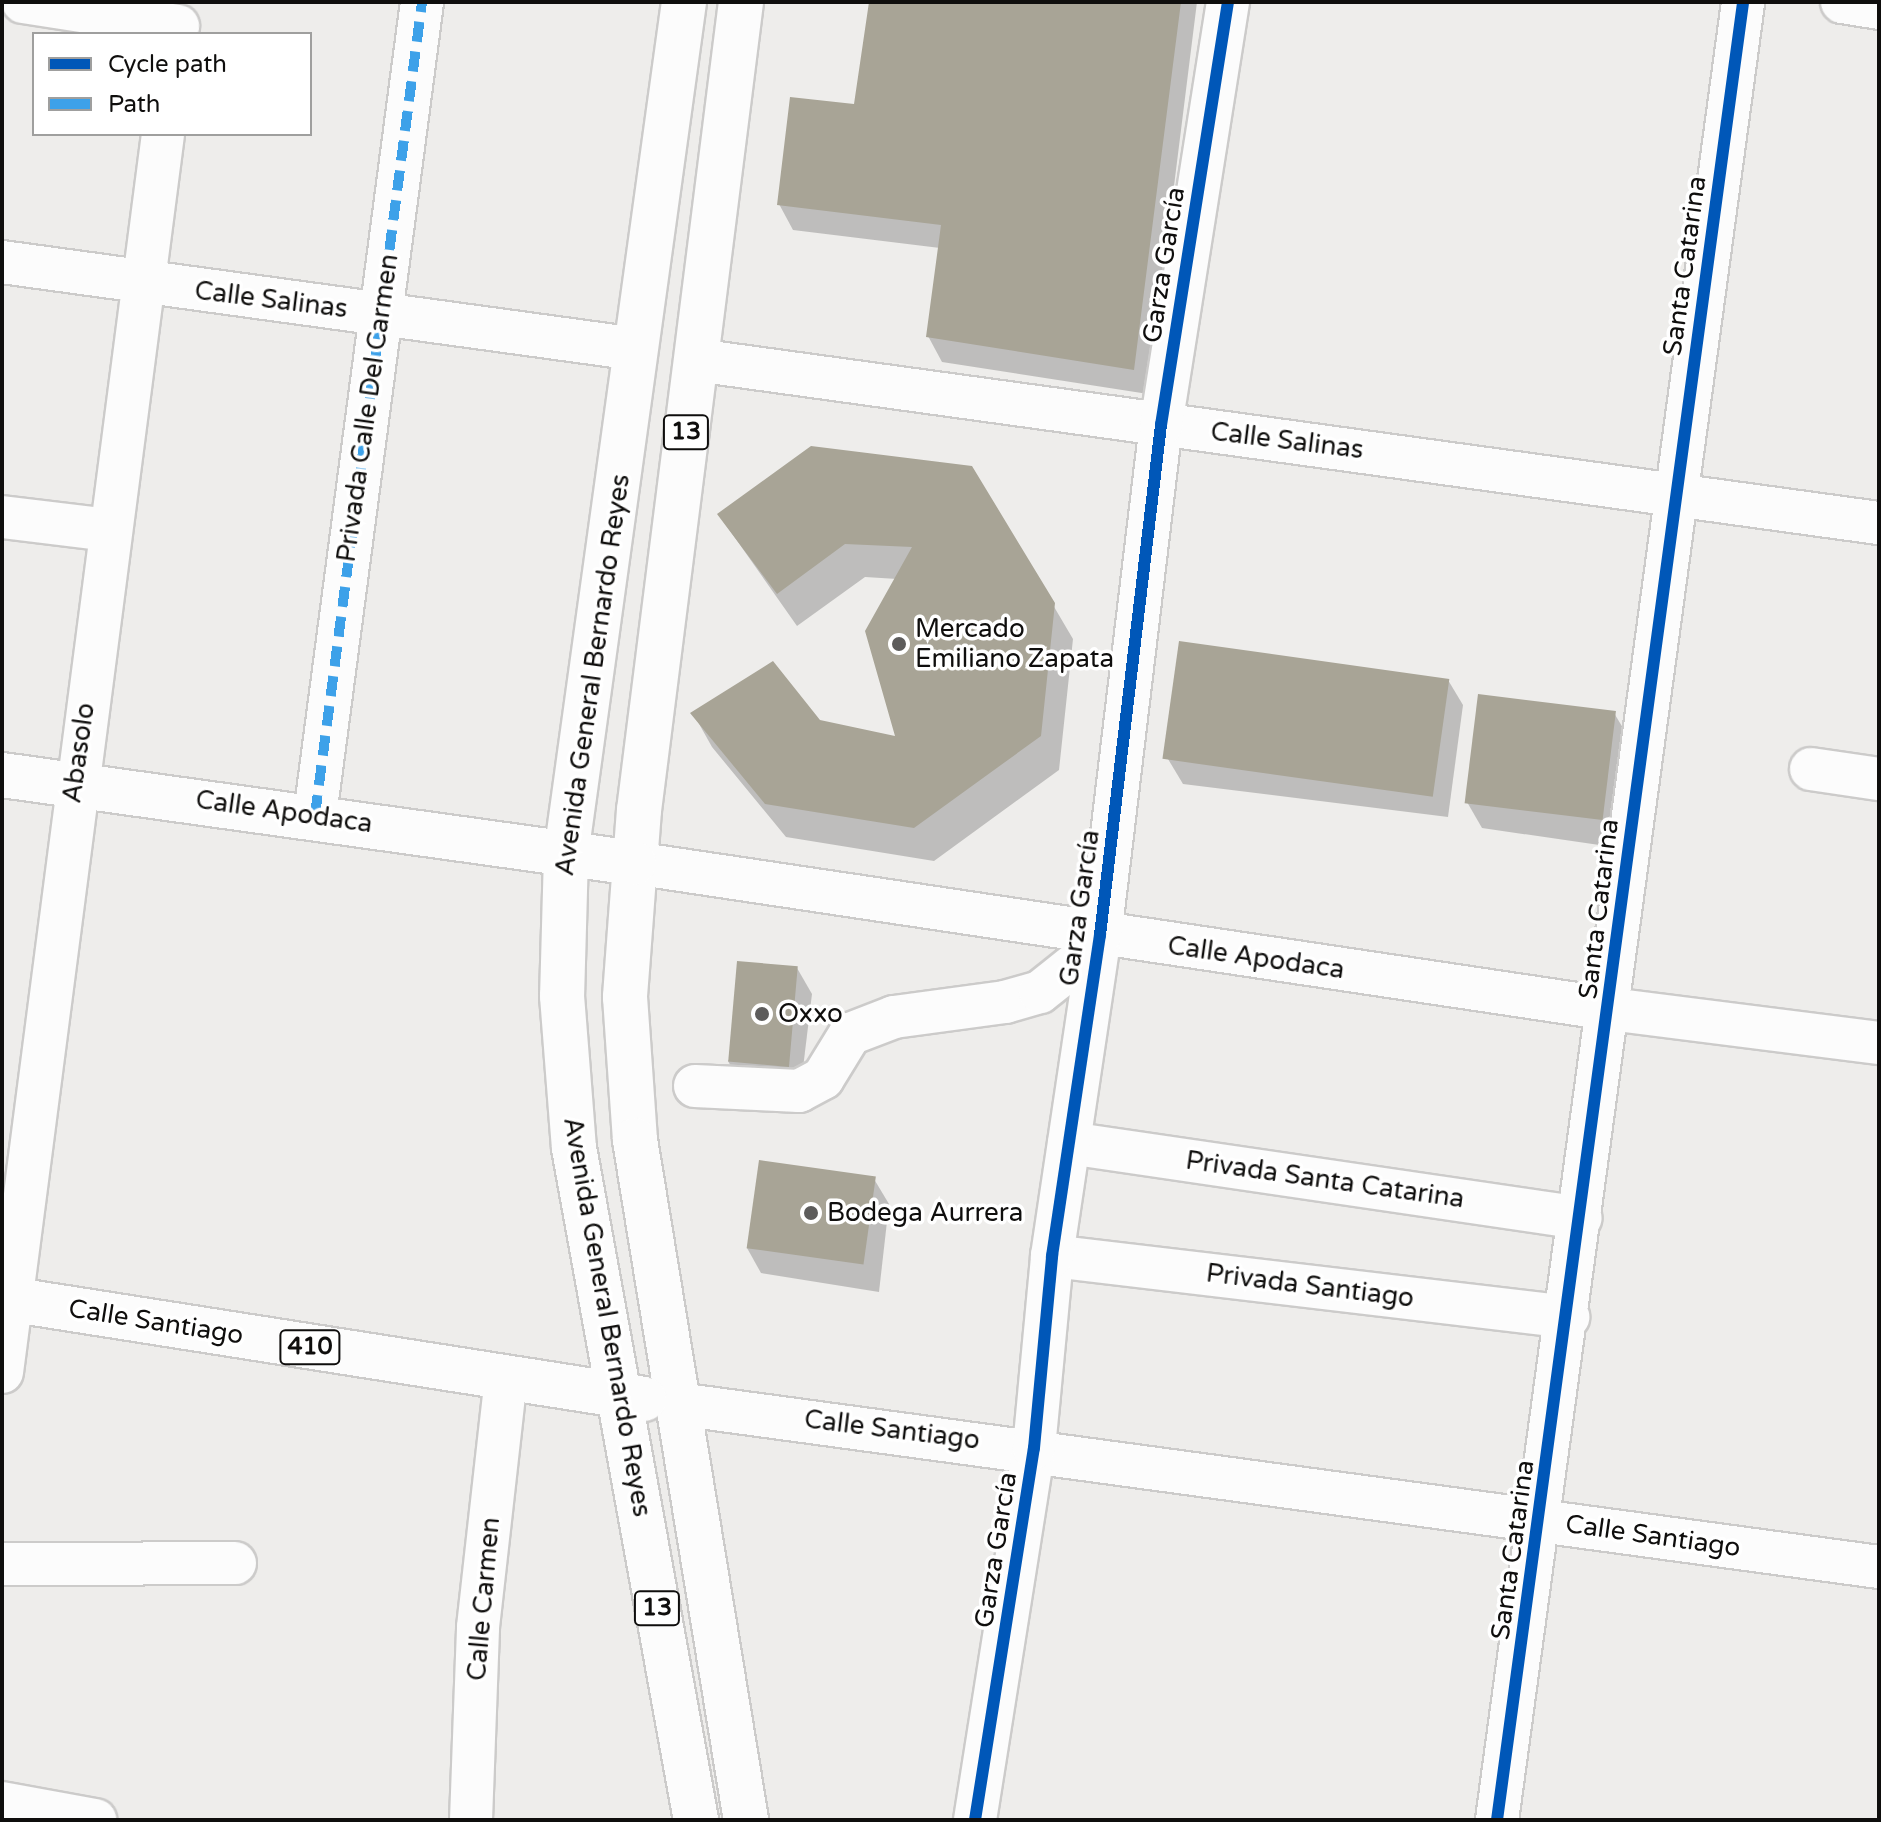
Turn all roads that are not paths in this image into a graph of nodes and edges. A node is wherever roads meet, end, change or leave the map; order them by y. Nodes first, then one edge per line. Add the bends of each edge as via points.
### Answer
1 (23, 2) edge
2 (422, 2) edge
3 (684, 2) edge
4 (741, 2) edge
5 (1228, 2) edge
6 (1743, 2) edge
7 (1842, 2) edge
8 (1879, 8) edge
9 (179, 21) edge
10 (163, 136) edge
11 (2, 262) edge
12 (143, 283) junction
13 (381, 315) junction
14 (636, 349) junction
15 (696, 360) junction
16 (1161, 425) junction
17 (1676, 492) junction
18 (2, 517) edge
19 (1879, 523) edge
20 (110, 530) junction
21 (1811, 769) dead end
22 (2, 775) edge
23 (1879, 779) edge
24 (75, 785) junction
25 (315, 815) junction
26 (566, 855) junction
27 (634, 863) junction
28 (1100, 940) junction
29 (1610, 1009) junction
30 (1879, 1043) edge
31 (695, 1086) dead end
32 (1069, 1143) junction
33 (1581, 1218) junction
34 (1052, 1256) junction
35 (7, 1298) edge
36 (1568, 1317) junction
37 (2, 1372) edge
38 (506, 1378) junction
39 (618, 1396) junction
40 (678, 1404) junction
41 (1034, 1448) junction
42 (1539, 1521) junction
43 (235, 1563) dead end
44 (2, 1564) edge
45 (1879, 1567) edge
46 (2, 1803) edge
47 (95, 1820) edge
48 (471, 1820) edge
49 (696, 1820) edge
50 (746, 1820) edge
51 (975, 1820) edge
52 (1497, 1820) edge

1 - 9 street
2 - 13 street, Privada Calle Del Carmen
3 - 14 main road, Avenida General Bernardo Reyes / 13
4 - 15 main road, Avenida General Bernardo Reyes / 13
5 - 16 street, Garza García
6 - 17 street, Santa Catarina
7 - 8 street
10 - 12 street, Abasolo
11 - 12 street, Calle Salinas
12 - 13 street, Calle Salinas
12 - 20 street, Abasolo
13 - 14 street, Calle Salinas
13 - 25 street, Privada Calle Del Carmen
14 - 26 main road, Avenida General Bernardo Reyes / 13
15 - 16 street, Calle Salinas
15 - 27 main road, Avenida General Bernardo Reyes / 13
16 - 17 street, Calle Salinas
16 - 28 street, Garza García
17 - 19 street, Calle Salinas
17 - 29 street, Santa Catarina
18 - 20 street
20 - 24 street, Abasolo
21 - 23 street
22 - 24 main road, Calle Apodaca
24 - 25 main road, Calle Apodaca
24 - 35 street, Abasolo
25 - 26 main road, Calle Apodaca
26 - 27 main road, Calle Apodaca
26 - 39 main road, Avenida General Bernardo Reyes / 13 via 562,996 574,1148
27 - 28 street, Calle Apodaca
27 - 40 main road, Avenida General Bernardo Reyes / 13 via 625,997 629,1084
28 - 29 street, Calle Apodaca
28 - 31 street via 1040,992 894,1017 850,1034 823,1078 799,1091
28 - 32 street, Garza García
29 - 30 street, Calle Apodaca
29 - 33 street, Santa Catarina
32 - 33 street, Privada Santa Catarina
32 - 34 street, Garza García
33 - 36 street, Santa Catarina
34 - 36 street, Privada Santiago
34 - 41 street, Garza García
35 - 37 street, Abasolo
35 - 38 main road, Calle Santiago / 410
36 - 42 street, Santa Catarina
38 - 39 main road, Calle Santiago / 410
38 - 48 street, Calle Carmen via 478,1627
39 - 40 main road, Calle Santiago / 410
39 - 49 main road, Avenida General Bernardo Reyes / 13
40 - 41 street, Calle Santiago
40 - 50 main road, Avenida General Bernardo Reyes / 13
41 - 42 street, Calle Santiago
41 - 51 street, Garza García
42 - 45 street, Calle Santiago
42 - 52 street, Santa Catarina
43 - 44 street
46 - 47 street

